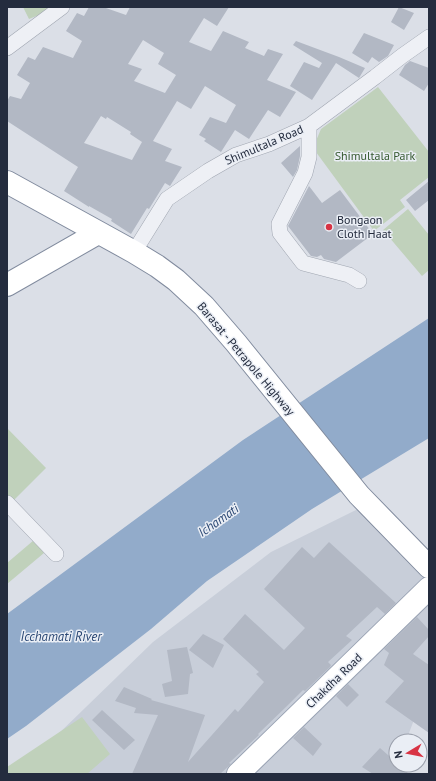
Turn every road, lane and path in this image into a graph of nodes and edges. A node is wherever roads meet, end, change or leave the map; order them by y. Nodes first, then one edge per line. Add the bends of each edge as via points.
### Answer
1 (62, 7) edge
2 (429, 37) edge
3 (7, 48) edge
4 (309, 126) junction
5 (7, 182) edge
6 (98, 233) junction
7 (134, 252) junction
8 (359, 282) dead end
9 (7, 284) edge
10 (7, 503) edge
11 (56, 554) dead end
12 (429, 567) edge
13 (429, 588) edge
14 (238, 774) edge

1 - 3 street
2 - 4 street, Shimultala Road
4 - 7 street, Shimultala Road via 269,144 236,154 167,199
4 - 8 street via 309,157 305,173 279,224 280,233 303,263 349,275
5 - 6 main road, Barasat - Petrapole Highway
6 - 7 main road, Barasat - Petrapole Highway
6 - 9 main road
7 - 12 main road, Barasat - Petrapole Highway via 176,280 204,306 359,495
10 - 11 street
13 - 14 main road, Chakdha Road

